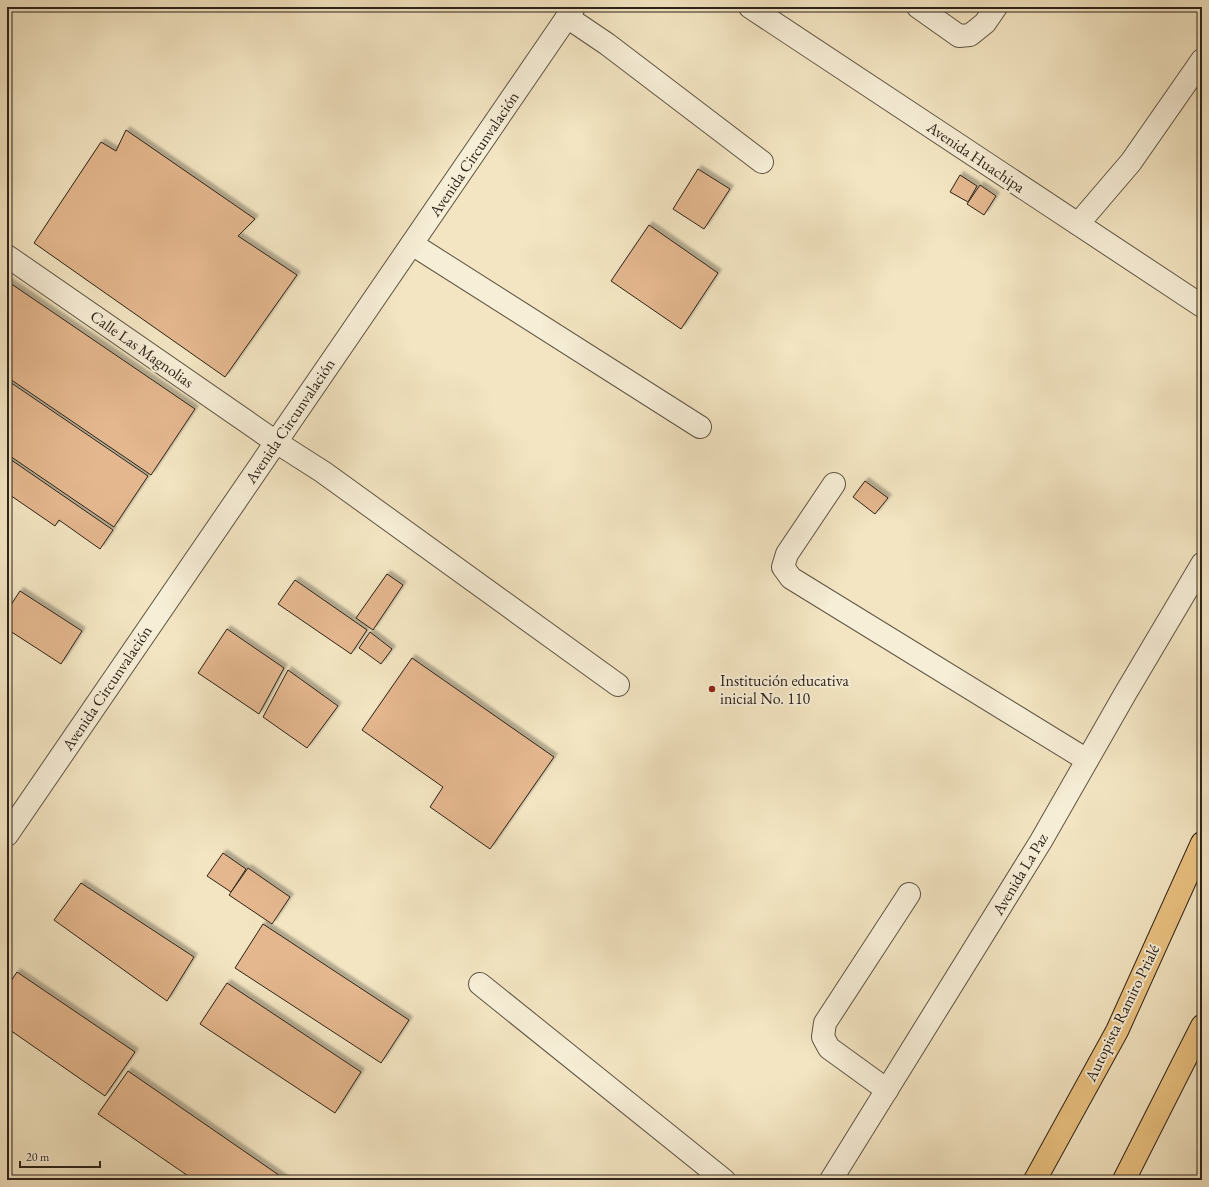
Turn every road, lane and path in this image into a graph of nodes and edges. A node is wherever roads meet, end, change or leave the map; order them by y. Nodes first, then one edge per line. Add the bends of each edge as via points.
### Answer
1 (750, 7) edge
2 (918, 7) edge
3 (996, 7) edge
4 (570, 12) edge
5 (774, 13) edge
6 (1202, 60) edge
7 (762, 162) dead end
8 (1078, 224) junction
9 (412, 244) junction
10 (7, 256) edge
11 (1202, 306) edge
12 (700, 427) dead end
13 (276, 442) junction
14 (834, 484) dead end
15 (1202, 564) edge
16 (618, 685) dead end
17 (1087, 760) junction
18 (7, 835) edge
19 (1202, 842) edge
20 (909, 894) dead end
21 (480, 984) dead end
22 (1202, 1026) edge
23 (887, 1090) junction
24 (724, 1180) edge
25 (831, 1180) edge
26 (1035, 1180) edge
27 (1124, 1180) edge

1 - 5 street, Avenida Huachipa
2 - 3 street via 959,36 970,35 985,23
4 - 7 street via 607,44
4 - 9 street, Avenida Circunvalación
5 - 8 street, Avenida Huachipa
6 - 8 street via 1131,162
8 - 11 street, Avenida Huachipa
9 - 12 street
9 - 13 street, Avenida Circunvalación
10 - 13 street, Calle Las Magnolias
13 - 16 street, Calle Las Magnolias via 323,472
13 - 18 street, Avenida Circunvalación
14 - 17 street via 787,554 783,567 792,578
15 - 17 street, Avenida La Paz
17 - 23 street, Avenida La Paz via 1037,848
19 - 26 highway, Autopista Ramiro Prialé via 1117,1031
20 - 23 street via 825,1023 823,1037 829,1048
21 - 24 street
22 - 27 highway
23 - 25 street, Avenida La Paz

